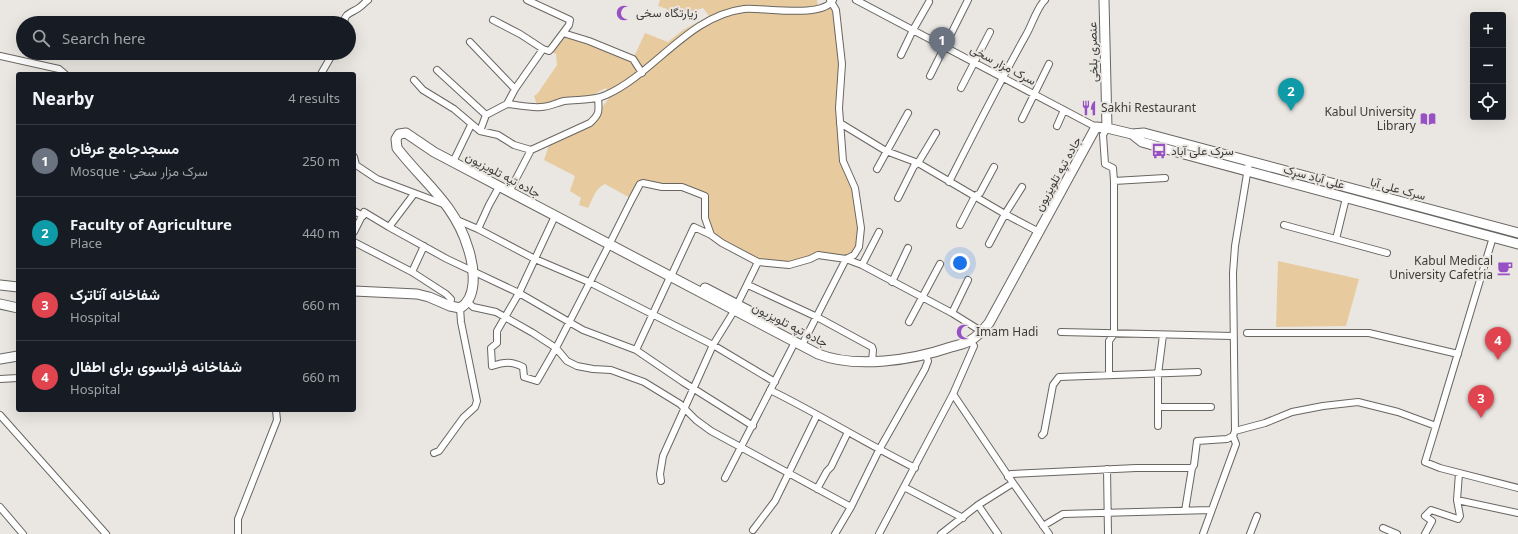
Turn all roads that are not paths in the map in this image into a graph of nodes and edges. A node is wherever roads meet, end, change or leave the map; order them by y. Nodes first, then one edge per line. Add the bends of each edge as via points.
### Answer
1 (368, 0) edge
2 (527, 0) edge
3 (856, 0) edge
4 (968, 0) edge
5 (1045, 0) edge
6 (1104, 0) edge
7 (832, 1) edge
8 (929, 2) dead end
9 (346, 16) edge
10 (493, 20) dead end
11 (913, 30) junction
12 (990, 32) dead end
13 (563, 33) junction
14 (470, 42) dead end
15 (945, 47) junction
16 (543, 49) junction
17 (901, 55) dead end
18 (0, 56) edge
19 (16, 60) edge
20 (18, 60) edge
21 (329, 60) edge
22 (975, 63) junction
23 (1049, 64) dead end
24 (437, 70) dead end
25 (63, 72) edge
26 (322, 72) edge
27 (642, 73) junction
28 (930, 76) dead end
29 (1003, 78) junction
30 (414, 80) dead end
31 (961, 88) dead end
32 (516, 89) junction
33 (1034, 94) junction
34 (598, 98) junction
35 (507, 104) junction
36 (1064, 110) junction
37 (908, 113) dead end
38 (486, 115) junction
39 (1022, 119) dead end
40 (840, 122) junction
41 (471, 125) junction
42 (1056, 126) dead end
43 (1096, 127) junction
44 (1107, 128) junction
45 (480, 131) junction
46 (936, 133) dead end
47 (1132, 134) junction
48 (530, 150) junction
49 (886, 151) junction
50 (453, 162) junction
51 (1249, 162) junction
52 (918, 163) junction
53 (356, 167) edge
54 (994, 167) dead end
55 (877, 169) dead end
56 (1248, 172) junction
57 (1165, 178) dead end
58 (1114, 181) junction
59 (949, 182) junction
60 (499, 187) junction
61 (1022, 187) dead end
62 (509, 192) junction
63 (414, 194) junction
64 (975, 196) junction
65 (898, 198) dead end
66 (1346, 198) junction
67 (447, 206) junction
68 (1419, 207) junction
69 (356, 212) edge
70 (1005, 214) junction
71 (362, 216) junction
72 (555, 216) junction
73 (1416, 217) junction
74 (457, 220) junction
75 (960, 225) dead end
76 (1284, 225) dead end
77 (356, 228) edge
78 (389, 228) junction
79 (478, 229) junction
80 (879, 232) dead end
81 (1039, 232) junction
82 (1518, 233) edge
83 (711, 235) junction
84 (1493, 237) junction
85 (1336, 239) junction
86 (356, 243) edge
87 (989, 244) dead end
88 (1518, 244) edge
89 (609, 245) junction
90 (424, 246) junction
91 (908, 248) dead end
92 (1387, 253) dead end
93 (534, 259) junction
94 (846, 259) junction
95 (758, 262) junction
96 (940, 264) dead end
97 (862, 265) junction
98 (412, 272) junction
99 (474, 272) junction
100 (672, 275) junction
101 (968, 280) dead end
102 (589, 282) junction
103 (892, 282) junction
104 (0, 285) edge
105 (748, 285) junction
106 (16, 287) edge
107 (356, 291) edge
108 (519, 293) junction
109 (922, 297) junction
110 (0, 304) edge
111 (464, 305) junction
112 (450, 306) junction
113 (16, 308) edge
114 (736, 308) junction
115 (952, 313) junction
116 (651, 315) junction
117 (505, 316) junction
118 (817, 317) junction
119 (569, 322) junction
120 (909, 322) dead end
121 (981, 332) junction
122 (1061, 332) dead end
123 (1247, 333) dead end
124 (1114, 334) junction
125 (1163, 335) junction
126 (1233, 336) junction
127 (971, 340) junction
128 (798, 344) junction
129 (714, 345) junction
130 (556, 348) junction
131 (636, 350) junction
132 (926, 354) junction
133 (1458, 354) junction
134 (16, 356) edge
135 (0, 359) edge
136 (872, 362) junction
137 (1198, 372) dead end
138 (1109, 374) junction
139 (1158, 374) junction
140 (16, 378) edge
141 (0, 379) edge
142 (775, 382) junction
143 (693, 387) junction
144 (770, 390) junction
145 (953, 394) junction
146 (1158, 407) junction
147 (1211, 407) dead end
148 (685, 409) junction
149 (276, 412) edge
150 (0, 415) edge
151 (817, 415) junction
152 (753, 426) junction
153 (1158, 426) dead end
154 (1436, 426) junction
155 (848, 432) junction
156 (1234, 434) junction
157 (1042, 436) dead end
158 (741, 448) junction
159 (879, 450) junction
160 (434, 453) dead end
161 (915, 468) junction
162 (1192, 468) junction
163 (1106, 469) junction
164 (1459, 473) junction
165 (789, 474) junction
166 (1008, 477) junction
167 (725, 478) dead end
168 (661, 481) dead end
169 (1013, 483) junction
170 (904, 487) junction
171 (817, 488) junction
172 (1518, 488) edge
173 (1458, 500) junction
174 (978, 505) junction
175 (0, 507) edge
176 (851, 507) junction
177 (1211, 510) junction
178 (1185, 511) junction
179 (1109, 513) junction
180 (1518, 513) edge
181 (1257, 516) dead end
182 (963, 518) junction
183 (1043, 526) junction
184 (1383, 528) dead end
185 (753, 530) dead end
186 (950, 531) edge
187 (23, 534) edge
188 (106, 534) edge
189 (238, 534) edge
190 (835, 534) edge
191 (879, 534) edge
192 (941, 534) edge
193 (998, 534) edge
194 (1049, 534) edge
195 (1108, 534) edge
196 (1203, 534) edge
197 (1250, 534) edge
198 (1397, 534) edge
199 (1425, 534) edge

1 - 9 street
2 - 13 street via 570,20
3 - 11 street, سرک مزار سخی
4 - 15 street
5 - 29 street
6 - 44 street, عنصری بلخی
7 - 27 street via 820,8 798,11 751,8 730,12 685,36
7 - 40 street via 836,10 842,64 839,90
8 - 11 street
10 - 16 street
11 - 15 street, سرک مزار سخی
11 - 17 street
12 - 22 street
13 - 16 street via 551,49
13 - 27 street via 633,59
14 - 32 street
15 - 22 street, سرک مزار سخی
15 - 28 street
16 - 32 street
18 - 19 street
20 - 25 street
21 - 26 street
22 - 29 street, سرک مزار سخی
22 - 31 street
23 - 33 street
24 - 38 street
27 - 34 street
29 - 33 street, سرک مزار سخی
29 - 59 street
30 - 41 street via 423,90 454,110
32 - 35 street
33 - 36 street, سرک مزار سخی
33 - 39 street
34 - 35 street via 541,107
34 - 48 street via 599,112 590,123
35 - 38 street
36 - 42 street
36 - 43 street, سرک مزار سخی
37 - 49 street
38 - 45 street
40 - 49 street
40 - 94 street via 843,161 855,188 861,228 859,247 854,255
41 - 45 street
41 - 50 street
43 - 44 street, علی آباد سړک
43 - 81 street, جاده تپه تلویزیون
44 - 47 street, علی آباد سړک
44 - 58 street via 1103,135 1105,164 1113,168
45 - 48 street via 498,135
46 - 52 street
47 - 51 street, سرک علی آبا via 1144,134
47 - 56 street, علی آباد سړک via 1142,142
48 - 62 street
49 - 52 street
49 - 55 street
50 - 60 street, جاده تپه تلویزیون
50 - 67 street, جاده تپه تلویزیون via 406,133 400,134 396,139 397,148 405,159
51 - 56 street
51 - 68 street, سرک علی آبا
52 - 59 street
52 - 65 street
53 - 63 street via 377,179
54 - 64 street via 980,193
56 - 66 street, علی آباد سړک
56 - 126 street via 1235,246
57 - 58 street
58 - 124 street
59 - 64 street
60 - 62 street, جاده تپه تلویزیون
60 - 79 street
61 - 70 street
62 - 72 street, جاده تپه تلویزیون
63 - 67 street
63 - 78 street
64 - 70 street
64 - 75 street
66 - 73 street, علی آباد سړک
66 - 85 street
67 - 74 street
68 - 73 street
68 - 82 street, سرک علی آبا
69 - 71 street
70 - 81 street
70 - 87 street
71 - 77 street
71 - 78 street via 364,212
72 - 89 street, جاده تپه تلویزیون
72 - 93 street
73 - 84 street, علی آباد سړک
74 - 79 street
74 - 99 street via 464,233
76 - 85 street
78 - 90 street
79 - 93 street
80 - 97 street
81 - 121 street, جاده تپه تلویزیون via 989,323
83 - 89 street via 705,218 705,196 682,187 662,187 644,183 640,184
83 - 95 street
83 - 100 street via 694,226
84 - 88 street, علی آباد سړک
84 - 133 street
85 - 92 street
86 - 98 street
89 - 100 street, جاده تپه تلویزیون via 640,261 654,262
89 - 102 street
90 - 98 street
90 - 99 street
91 - 103 street
93 - 102 street
93 - 108 street
94 - 95 street via 818,255 789,265
94 - 97 street
94 - 118 street
95 - 105 street
96 - 109 street
97 - 103 street
98 - 112 street via 446,294 450,299
99 - 108 street
99 - 111 street via 472,294
100 - 114 street, جاده تپه تلویزیون
100 - 116 street
101 - 115 street
102 - 116 street
102 - 119 street
103 - 109 street
104 - 106 street
105 - 114 street
105 - 118 street
107 - 112 street via 417,294
108 - 117 street
108 - 119 street
109 - 115 street
109 - 120 street
110 - 113 street
111 - 112 street
111 - 117 street
111 - 160 street via 461,322 477,401 475,407 463,418 439,451
114 - 128 street, جاده تپه تلویزیون via 765,319 771,330
114 - 129 street
115 - 121 street
116 - 129 street
116 - 131 street
117 - 130 street
117 - 130 street via 497,331 497,343 491,348 492,366 506,362 518,364 523,367 524,377 537,381
118 - 128 street
118 - 136 street via 872,347
119 - 130 street
119 - 131 street
121 - 127 street, جاده تپه تلویزیون
122 - 124 street
123 - 133 street via 1369,333
124 - 125 street
124 - 138 street via 1109,341
125 - 126 street
125 - 139 street
126 - 156 street
127 - 132 street, جاده تپه تلویزیون
127 - 145 street via 974,346
128 - 136 street, جاده تپه تلویزیون via 831,359
128 - 142 street
129 - 142 street
129 - 143 street
130 - 148 street via 567,361 577,366 611,370 644,382
131 - 143 street
132 - 136 street, جاده تپه تلویزیون
132 - 159 street via 928,361 925,369
133 - 154 street
134 - 135 street
137 - 139 street
138 - 139 street
138 - 157 street via 1059,377 1053,385
139 - 146 street
140 - 141 street
142 - 144 street
143 - 148 street
143 - 152 street
144 - 151 street
144 - 152 street
145 - 161 street
145 - 166 street
146 - 147 street
146 - 153 street
148 - 158 street via 711,431
148 - 168 street via 663,456
149 - 189 street via 277,420 238,519
150 - 188 street
151 - 155 street
151 - 165 street
152 - 158 street
154 - 156 street via 1398,412 1349,402 1292,412
154 - 164 street via 1425,462
155 - 159 street
155 - 171 street via 831,468
156 - 162 street via 1227,439 1197,441
156 - 177 street via 1236,444
158 - 165 street
158 - 167 street
159 - 161 street
159 - 176 street
161 - 170 street
162 - 163 street
162 - 178 street
163 - 166 street via 1011,474
163 - 179 street
164 - 172 street
164 - 173 street
165 - 171 street
165 - 185 street via 775,501
166 - 169 street
169 - 174 street
169 - 183 street
170 - 182 street
170 - 191 street
171 - 176 street
173 - 180 street
173 - 199 street via 1458,519 1431,510 1425,516 1432,521
174 - 182 street
174 - 193 street
175 - 187 street
176 - 190 street
177 - 178 street
177 - 196 street
178 - 179 street
179 - 183 street via 1064,514
179 - 195 street
181 - 197 street
182 - 186 street
183 - 194 street
184 - 198 street
186 - 192 street

